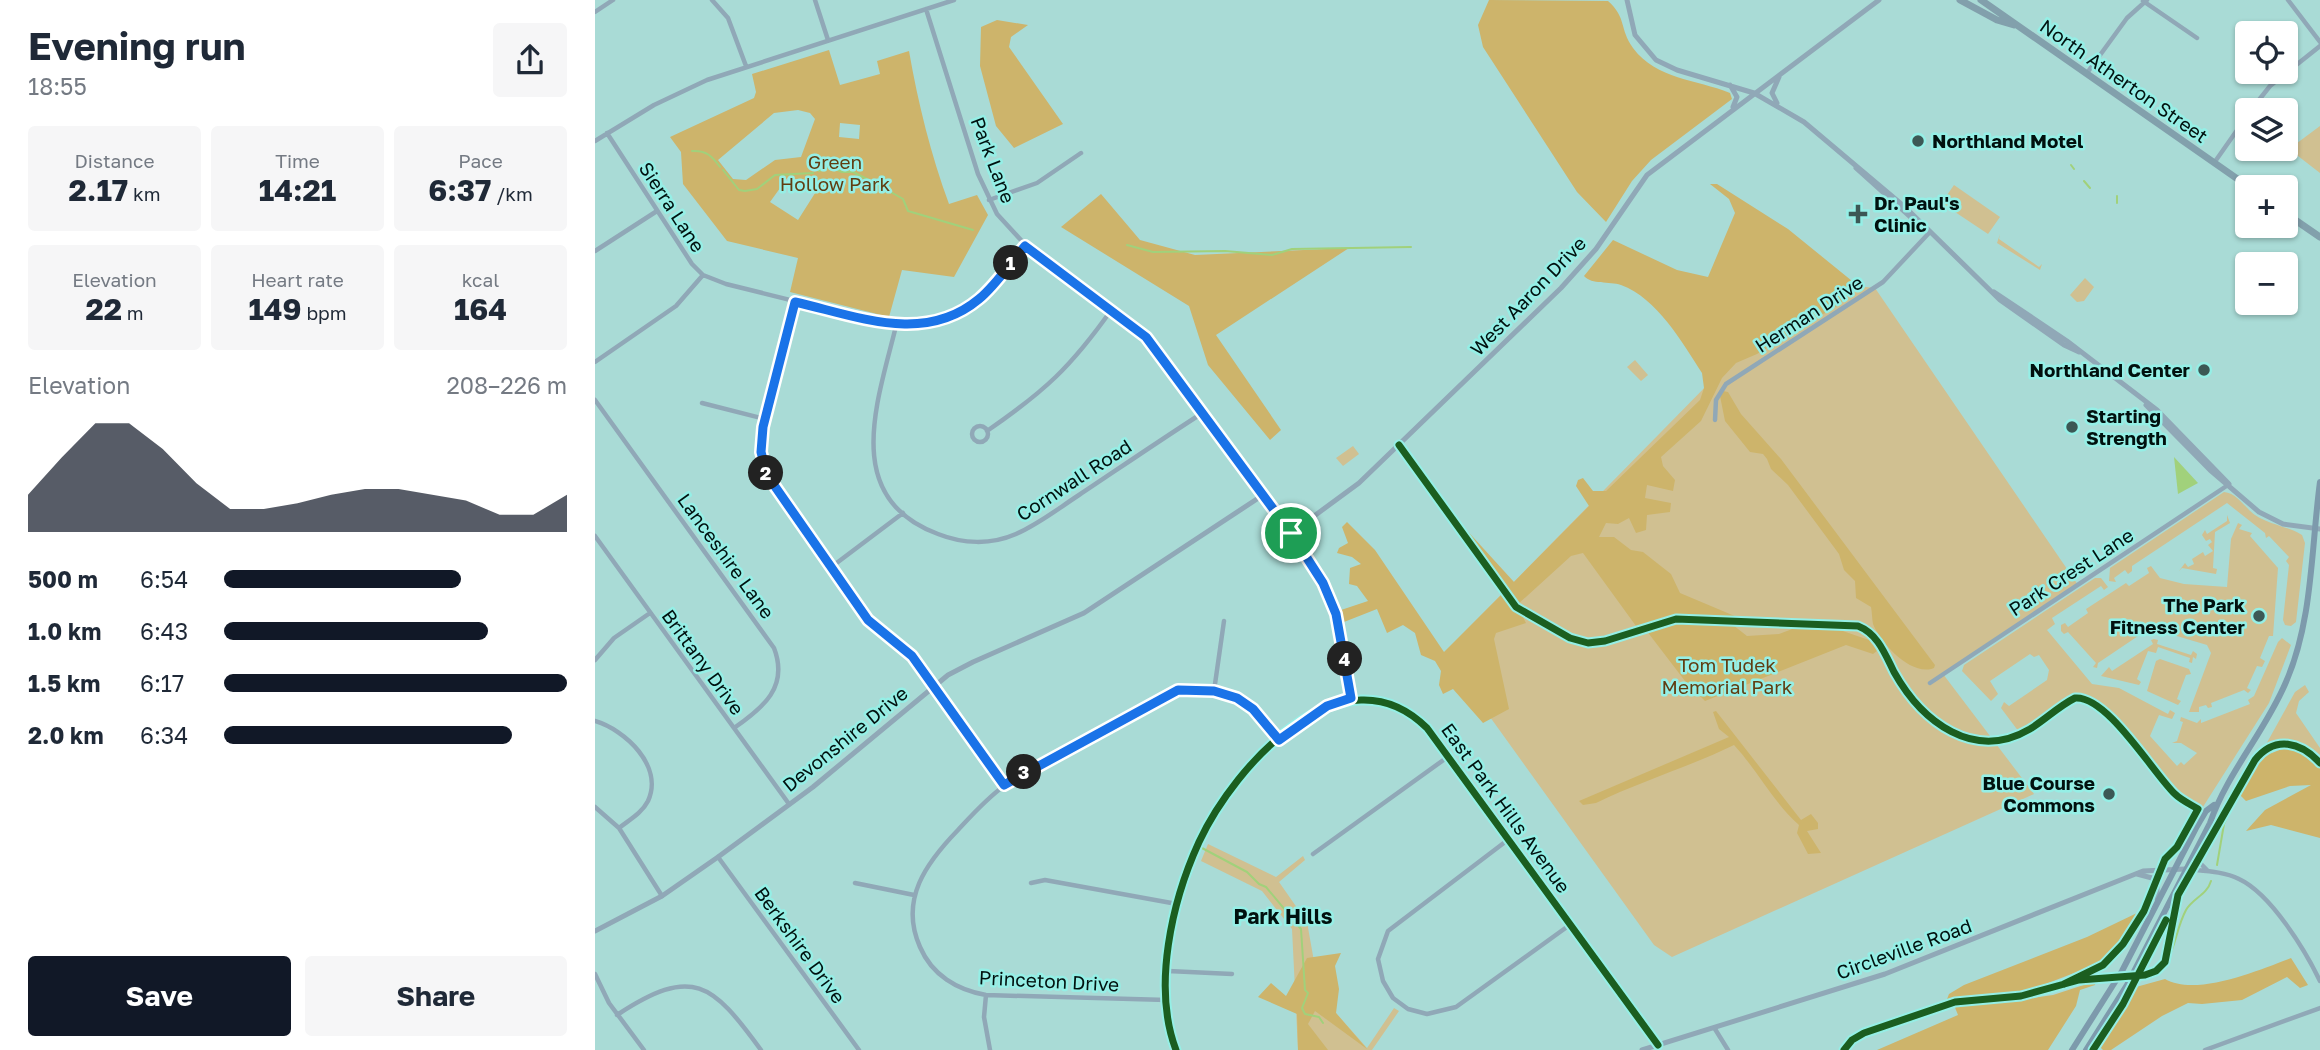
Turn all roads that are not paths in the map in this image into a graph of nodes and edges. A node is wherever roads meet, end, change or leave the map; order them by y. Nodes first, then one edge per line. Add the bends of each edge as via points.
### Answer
1 (613, 0) edge
2 (712, 0) edge
3 (815, 0) edge
4 (954, 0) edge
5 (1627, 0) edge
6 (1879, 0) edge
7 (1960, 0) edge
8 (1981, 0) edge
9 (2288, 0) edge
10 (2144, 1) edge
11 (926, 9) junction
12 (595, 12) edge
13 (2015, 25) junction
14 (2197, 38) dead end
15 (828, 40) junction
16 (2320, 44) edge
17 (746, 66) junction
18 (1782, 73) junction
19 (2087, 73) junction
20 (1727, 84) junction
21 (1754, 93) junction
22 (2262, 98) edge
23 (1781, 107) junction
24 (1732, 110) junction
25 (607, 133) junction
26 (2235, 133) edge
27 (595, 141) edge
28 (1081, 153) dead end
29 (2214, 163) junction
30 (2235, 177) edge
31 (989, 200) junction
32 (657, 211) junction
33 (2298, 222) edge
34 (1929, 233) junction
35 (2320, 237) edge
36 (1025, 246) junction
37 (595, 251) edge
38 (703, 275) junction
39 (795, 302) junction
40 (1112, 309) junction
41 (896, 326) junction
42 (595, 362) edge
43 (595, 400) edge
44 (702, 403) dead end
45 (1204, 412) junction
46 (765, 419) junction
47 (1715, 420) dead end
48 (987, 431) dead end
49 (2320, 482) edge
50 (2228, 484) junction
51 (1263, 495) junction
52 (903, 513) junction
53 (2317, 529) edge
54 (1291, 533) junction
55 (595, 536) edge
56 (830, 568) junction
57 (650, 613) junction
58 (1224, 621) dead end
59 (595, 660) edge
60 (1930, 683) dead end
61 (934, 687) junction
62 (1214, 691) junction
63 (1351, 698) junction
64 (595, 721) edge
65 (734, 728) junction
66 (1279, 740) junction
67 (1449, 756) junction
68 (1004, 785) junction
69 (789, 804) junction
70 (2214, 805) junction
71 (595, 807) edge
72 (619, 828) junction
73 (1509, 839) junction
74 (2197, 848) junction
75 (1313, 854) dead end
76 (717, 857) junction
77 (2172, 868) junction
78 (2185, 869) junction
79 (2211, 872) junction
80 (2134, 874) junction
81 (855, 883) dead end
82 (1031, 883) dead end
83 (913, 895) junction
84 (662, 896) junction
85 (2157, 899) junction
86 (1177, 904) junction
87 (1571, 924) junction
88 (595, 931) edge
89 (1168, 971) junction
90 (595, 974) edge
91 (1232, 974) dead end
92 (2320, 981) edge
93 (986, 995) junction
94 (1167, 1000) junction
95 (2320, 1008) edge
96 (617, 1015) junction
97 (1715, 1029) junction
98 (1658, 1045) junction
99 (644, 1050) edge
100 (761, 1050) edge
101 (859, 1050) edge
102 (990, 1050) edge
103 (1176, 1050) edge
104 (1642, 1050) edge
105 (1728, 1050) edge
106 (2072, 1050) edge
107 (2086, 1050) edge
108 (2205, 1050) edge

1 - 12 street
2 - 17 street via 728,18
3 - 15 street
4 - 11 street
5 - 20 street via 1635,36 1651,56 1668,67
6 - 18 street, West Aaron Drive
7 - 13 main road, North Atherton Street
8 - 13 main road, North Atherton Street
9 - 16 street
10 - 14 street
10 - 19 street
11 - 15 street
11 - 31 street, Park Lane
13 - 19 main road, North Atherton Street
15 - 17 street
16 - 22 street
17 - 25 street via 679,92
18 - 21 street, West Aaron Drive
18 - 23 street via 1772,93
19 - 29 main road, North Atherton Street
20 - 21 street
20 - 24 street via 1737,97
21 - 23 street
21 - 24 street, West Aaron Drive
23 - 34 street via 1850,160 1866,180
24 - 54 street, West Aaron Drive via 1647,175 1596,249 1561,288 1359,483
25 - 27 street
25 - 32 street, Sierra Lane
26 - 29 street
28 - 31 street via 1037,183
29 - 30 main road, North Atherton Street
31 - 36 street, Park Lane
32 - 37 street
32 - 38 street, Sierra Lane
33 - 35 main road
34 - 47 street, Herman Drive via 1883,282 1726,384 1716,400
34 - 50 street via 1991,290 2145,402
36 - 40 street, Park Lane
36 - 41 street, Sierra Lane via 991,287 964,310 927,324
38 - 39 street, Sierra Lane
38 - 42 street via 667,314
39 - 41 street, Sierra Lane
39 - 46 street
40 - 45 street, Park Lane via 1162,354
40 - 48 street via 1057,378
41 - 52 street, Cornwall Road via 871,444 881,483
43 - 65 street, Lanceshire Lane via 774,648 779,668 773,694 760,710
44 - 46 street
45 - 51 street, Park Lane
45 - 52 street, Cornwall Road via 1014,535 988,541 957,540 931,532
46 - 56 street via 761,442 767,475
49 - 53 main road
50 - 53 street via 2265,516
50 - 60 street, Park Crest Lane
51 - 54 street, Park Lane
51 - 61 street, Devonshire Drive via 1084,614 973,662
52 - 56 street
53 - 70 main road via 2304,618 2289,675 2266,724
54 - 63 street, Park Lane via 1323,583 1336,614
55 - 57 street, Brittany Drive
56 - 61 street via 868,620 912,656
57 - 59 street via 614,638
57 - 65 street, Brittany Drive
58 - 62 street
61 - 68 street
61 - 69 street, Devonshire Drive
62 - 66 street, Princeton Drive via 1243,702
62 - 68 street, Princeton Drive via 1170,692
63 - 66 street, East Park Hills Avenue via 1327,706
63 - 67 street, East Park Hills Avenue via 1380,699 1406,710
64 - 72 street via 629,739 651,779 646,805
65 - 69 street, Brittany Drive
66 - 86 street, East Park Hills Avenue via 1235,785 1208,826
67 - 73 street, East Park Hills Avenue
67 - 75 street
68 - 83 street, Princeton Drive via 929,863
69 - 76 street, Devonshire Drive
70 - 74 main road
70 - 77 main road
71 - 72 street
72 - 84 street
73 - 87 street, East Park Hills Avenue
73 - 87 street via 1388,931 1378,960 1393,998 1408,1009 1437,1014 1456,1007
74 - 78 main road
74 - 79 street via 2199,862
76 - 84 street, Devonshire Drive
76 - 101 street, Berkshire Drive
77 - 78 street, Circleville Road
77 - 80 street, Circleville Road
77 - 85 main road
78 - 79 street
78 - 107 main road via 2127,985
79 - 92 street via 2239,879 2259,892 2295,938
80 - 85 street via 2152,878
80 - 97 street, Circleville Road via 1922,961
81 - 83 street
82 - 86 street via 1045,880
83 - 93 street, Princeton Drive via 913,928 926,959 954,985
84 - 88 street, Devonshire Drive
85 - 106 main road via 2122,971
86 - 89 street, East Park Hills Avenue
87 - 98 street, East Park Hills Avenue
89 - 91 street
89 - 94 street, East Park Hills Avenue
90 - 96 street
93 - 94 street, Princeton Drive
93 - 102 street via 984,1017
94 - 103 street, East Park Hills Avenue
95 - 108 street
96 - 99 street
96 - 100 street via 661,989 701,989 728,1006
97 - 98 street, Circleville Road
97 - 105 street
98 - 104 street, Circleville Road

